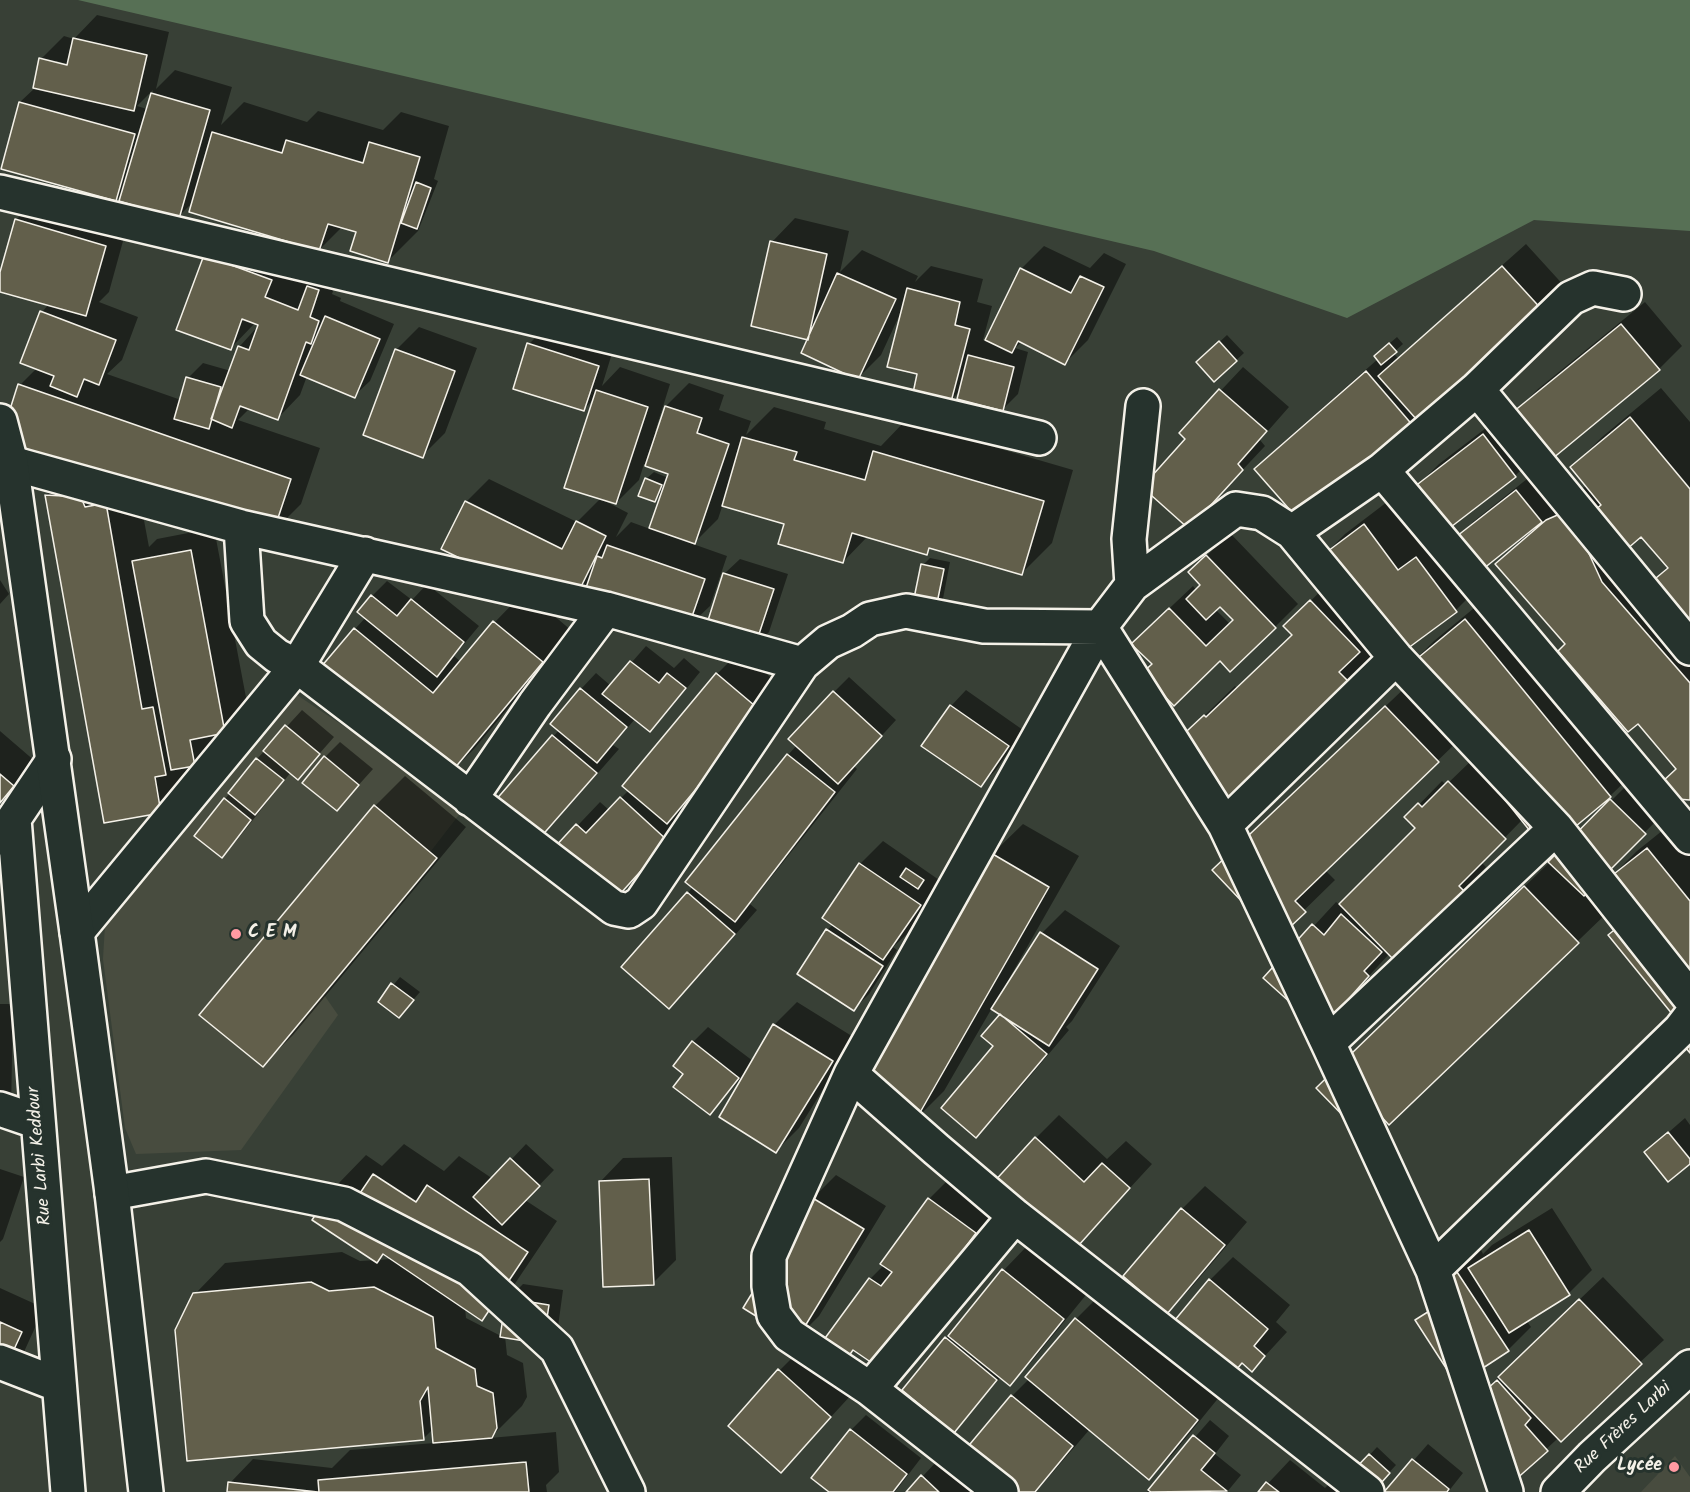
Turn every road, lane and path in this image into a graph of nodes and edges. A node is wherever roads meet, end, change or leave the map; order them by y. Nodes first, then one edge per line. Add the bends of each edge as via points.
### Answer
1 (0, 192) edge
2 (1624, 294) dead end
3 (1477, 389) junction
4 (1143, 406) dead end
5 (0, 421) edge
6 (1039, 438) dead end
7 (11, 463) junction
8 (1382, 470) junction
9 (241, 527) junction
10 (1292, 532) junction
11 (365, 554) junction
12 (1132, 585) junction
13 (606, 609) junction
14 (1100, 627) junction
15 (1690, 648) edge
16 (1396, 658) junction
17 (802, 664) junction
18 (297, 666) junction
19 (54, 759) junction
20 (470, 799) junction
21 (1225, 825) junction
22 (1556, 828) junction
23 (7, 829) edge
24 (1690, 837) edge
25 (77, 932) junction
26 (1690, 998) edge
27 (1690, 1017) edge
28 (1328, 1043) junction
29 (851, 1074) junction
30 (0, 1109) edge
31 (38, 1122) junction
32 (112, 1193) junction
33 (1015, 1216) junction
34 (1434, 1270) junction
35 (0, 1362) edge
36 (1690, 1367) edge
37 (59, 1385) junction
38 (870, 1389) junction
39 (68, 1492) edge
40 (146, 1492) edge
41 (628, 1492) edge
42 (1001, 1492) edge
43 (1367, 1492) edge
44 (1506, 1492) edge
45 (1558, 1492) edge

1 - 6 street
2 - 3 street via 1593,288 1570,298
3 - 8 street
3 - 15 street
4 - 12 street via 1129,539
5 - 7 street
7 - 9 street
7 - 19 street
8 - 10 street
8 - 24 street
9 - 11 street
9 - 18 street via 248,621 261,642
10 - 12 street via 1262,513 1236,509
10 - 16 street
11 - 13 street
11 - 18 street
12 - 14 street
13 - 17 street
13 - 20 street
14 - 17 street via 984,626 906,611 870,619 828,642
14 - 21 street
14 - 29 street
16 - 21 street
16 - 22 street
17 - 20 street via 641,903 629,911 614,908
18 - 20 street
18 - 25 street
19 - 23 street
19 - 25 street
21 - 28 street
22 - 26 street
22 - 28 street
23 - 31 street, Rue Larbi Keddour
25 - 32 street
27 - 34 street
28 - 34 street
29 - 33 street
29 - 38 street via 769,1256 769,1286 774,1315 789,1335
30 - 31 street
31 - 37 street, Rue Larbi Keddour
32 - 40 street
32 - 41 street via 206,1176 344,1204 470,1269 557,1349
33 - 38 street
33 - 43 street
34 - 44 street
35 - 37 street
36 - 45 street, Rue Frères Larbi
37 - 39 street, Rue Larbi Keddour
38 - 42 street

